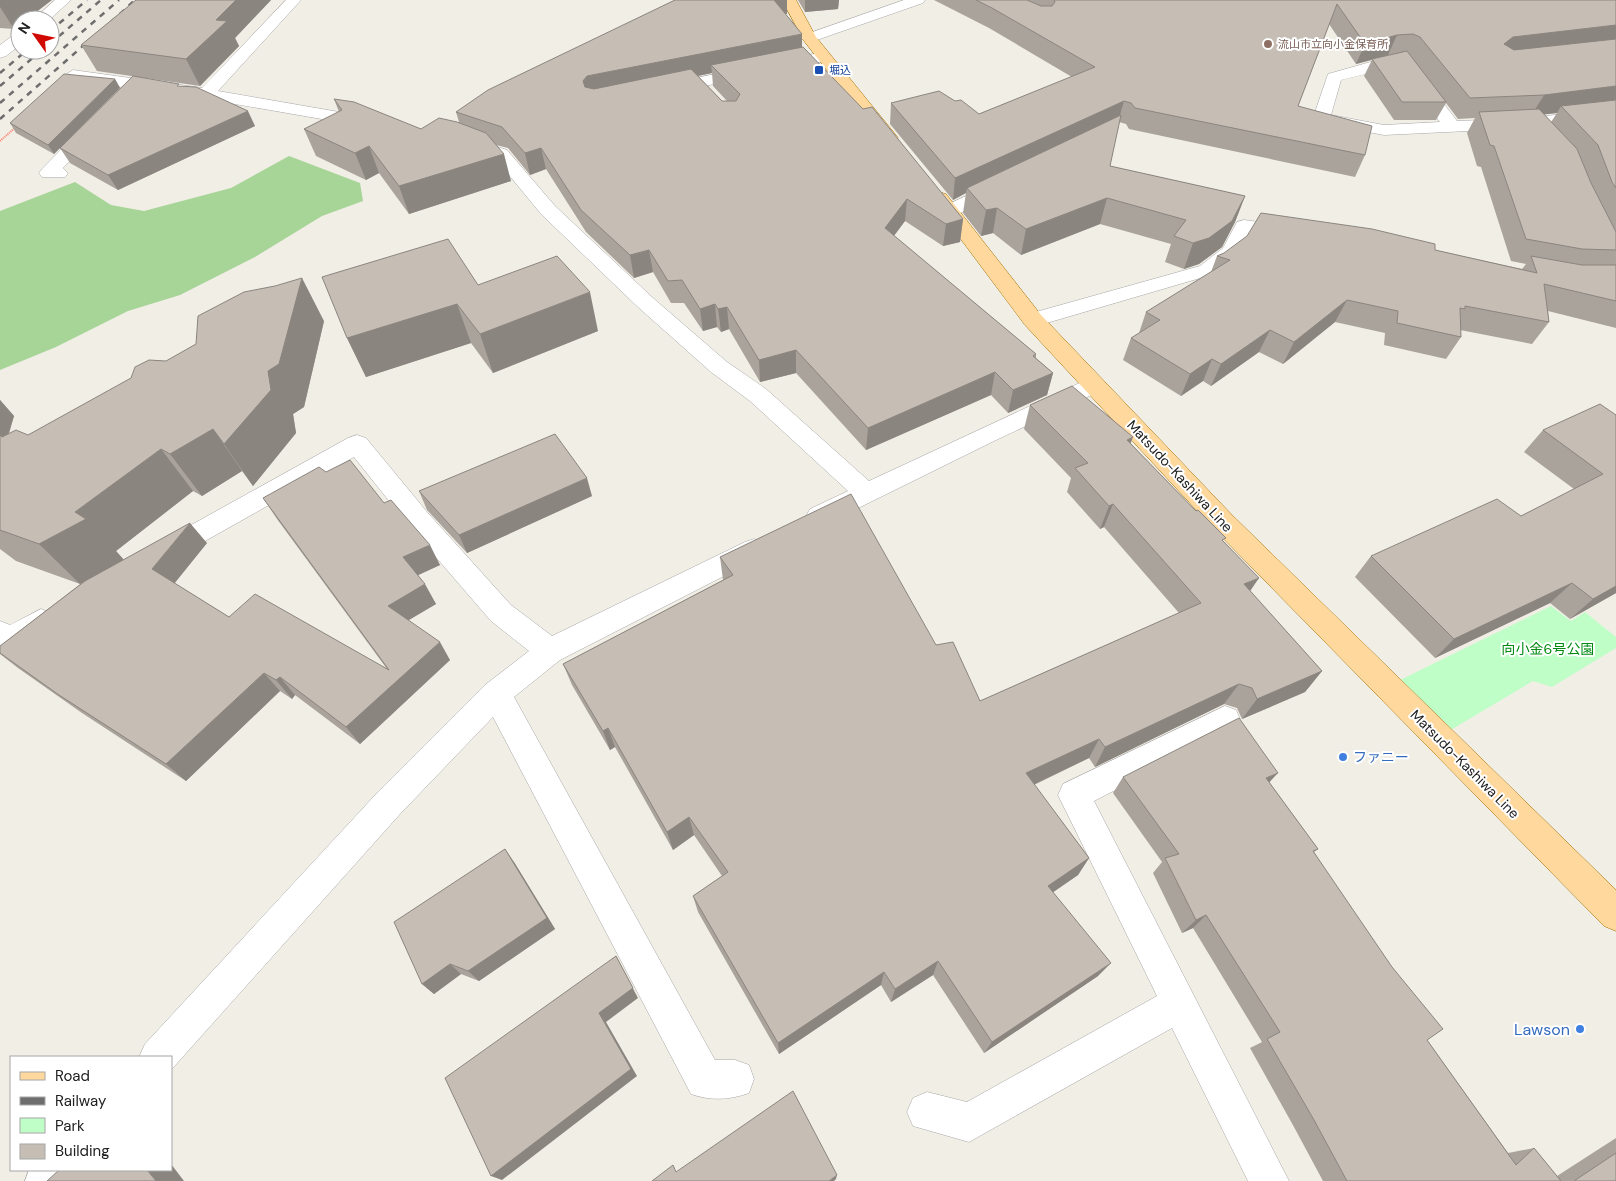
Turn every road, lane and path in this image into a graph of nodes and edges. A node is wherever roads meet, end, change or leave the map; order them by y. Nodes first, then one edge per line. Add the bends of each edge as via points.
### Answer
1 (64, 0) edge
2 (294, 0) edge
3 (789, 0) edge
4 (918, 0) edge
5 (52, 10) edge
6 (10, 45) edge
7 (817, 48) junction
8 (0, 53) edge
9 (73, 74) edge
10 (698, 83) junction
11 (652, 92) edge
12 (206, 94) junction
13 (711, 96) edge
14 (1616, 112) edge
15 (102, 118) edge
16 (22, 122) edge
17 (1531, 123) junction
18 (387, 126) edge
19 (1452, 127) junction
20 (1544, 137) edge
21 (454, 139) edge
22 (1, 141) edge
23 (901, 153) edge
24 (59, 173) dead end
25 (1012, 181) edge
26 (925, 182) edge
27 (949, 211) junction
28 (1306, 234) edge
29 (1033, 320) junction
30 (1094, 385) junction
31 (866, 493) junction
32 (149, 561) edge
33 (62, 609) edge
34 (0, 633) edge
35 (550, 651) junction
36 (496, 694) junction
37 (1224, 719) edge
38 (1616, 914) edge
39 (1179, 1004) junction
40 (159, 1056) edge
41 (735, 1079) dead end
42 (927, 1112) dead end
43 (54, 1171) edge
44 (45, 1181) edge
45 (1269, 1181) edge

1 - 5 street
2 - 12 street
3 - 7 main road
4 - 7 street
6 - 8 street
7 - 10 street
7 - 23 main road
9 - 12 street via 129,90
10 - 11 street
10 - 13 street
12 - 18 street
14 - 17 street
15 - 24 street via 48,173
16 - 22 path
17 - 19 street
17 - 20 street
19 - 19 street via 1384,130 1322,118 1334,77 1403,61
21 - 31 street via 501,154 548,210 646,303 719,367 758,395
25 - 27 street
26 - 27 main road, Matsudo-Kashiwa Line
27 - 29 main road, Matsudo-Kashiwa Line
28 - 29 street via 1244,226 1224,259 1207,270
29 - 30 main road, Matsudo-Kashiwa Line
30 - 31 street
30 - 38 main road, Matsudo-Kashiwa Line via 1223,522
31 - 35 street
32 - 35 street via 357,444 501,613
33 - 34 street via 10,638
35 - 36 street
36 - 40 street via 389,803
36 - 41 street via 705,1080
37 - 39 street via 1074,795
39 - 42 street via 969,1122
39 - 45 street
43 - 44 street

